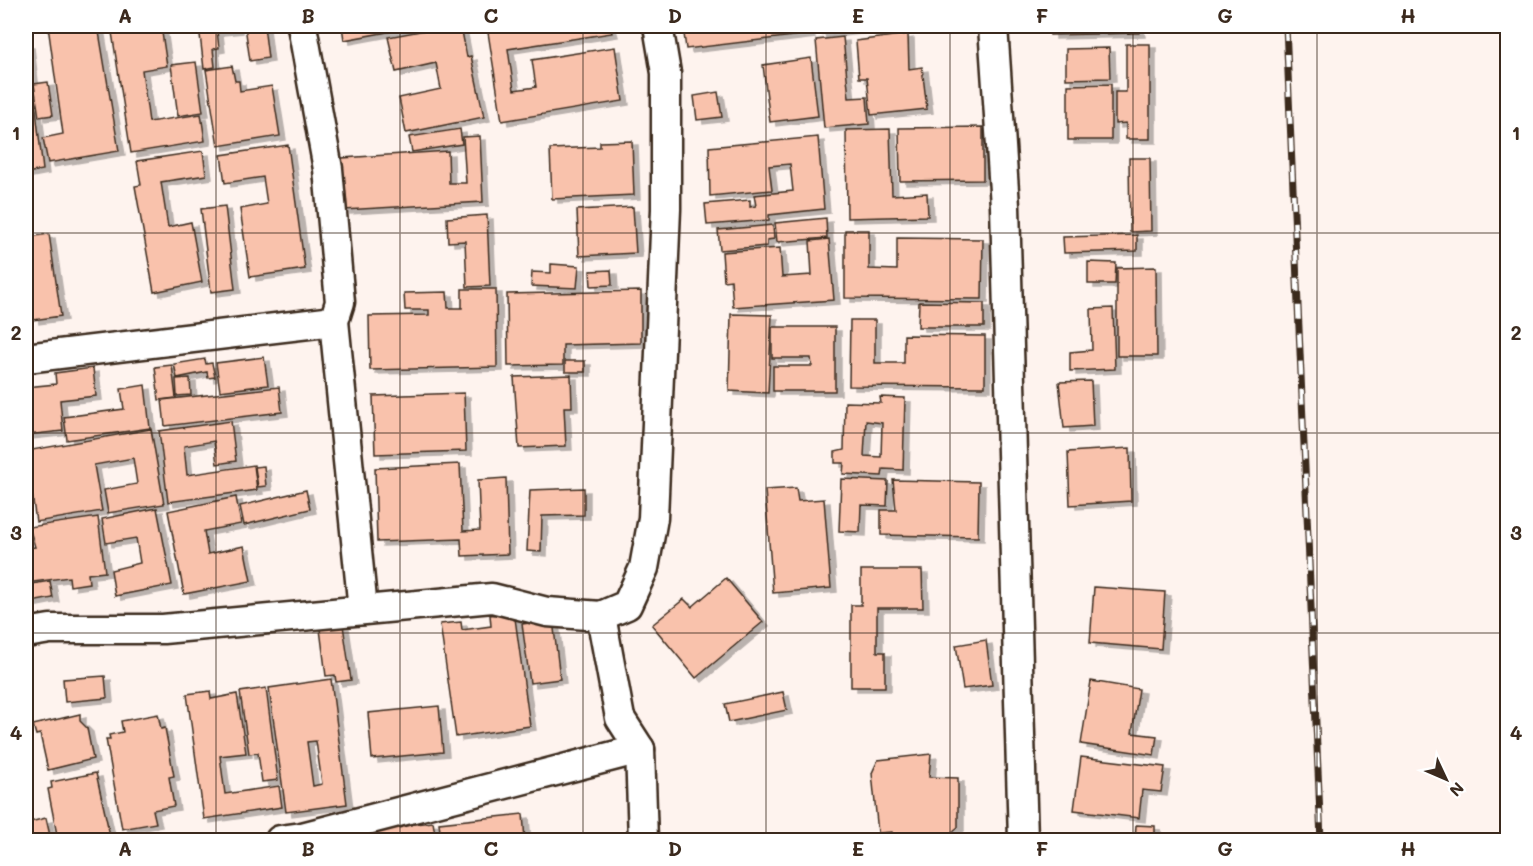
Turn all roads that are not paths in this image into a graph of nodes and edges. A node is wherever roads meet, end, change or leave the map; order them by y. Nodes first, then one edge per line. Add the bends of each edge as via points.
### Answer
1 (302, 26) edge
2 (658, 26) edge
3 (993, 26) edge
4 (334, 321) junction
5 (26, 358) edge
6 (363, 610) junction
7 (601, 616) junction
8 (34, 630) edge
9 (640, 749) junction
10 (295, 839) edge
11 (643, 840) edge
12 (1023, 840) edge

1 - 4 street via 328,169 340,302
2 - 7 street via 666,73 666,209 652,518 644,568 627,605
3 - 12 street via 1005,206
4 - 5 street
4 - 6 street
6 - 7 street via 492,598 547,612
6 - 8 street via 163,629
7 - 9 street via 620,718
9 - 10 street
9 - 11 street

